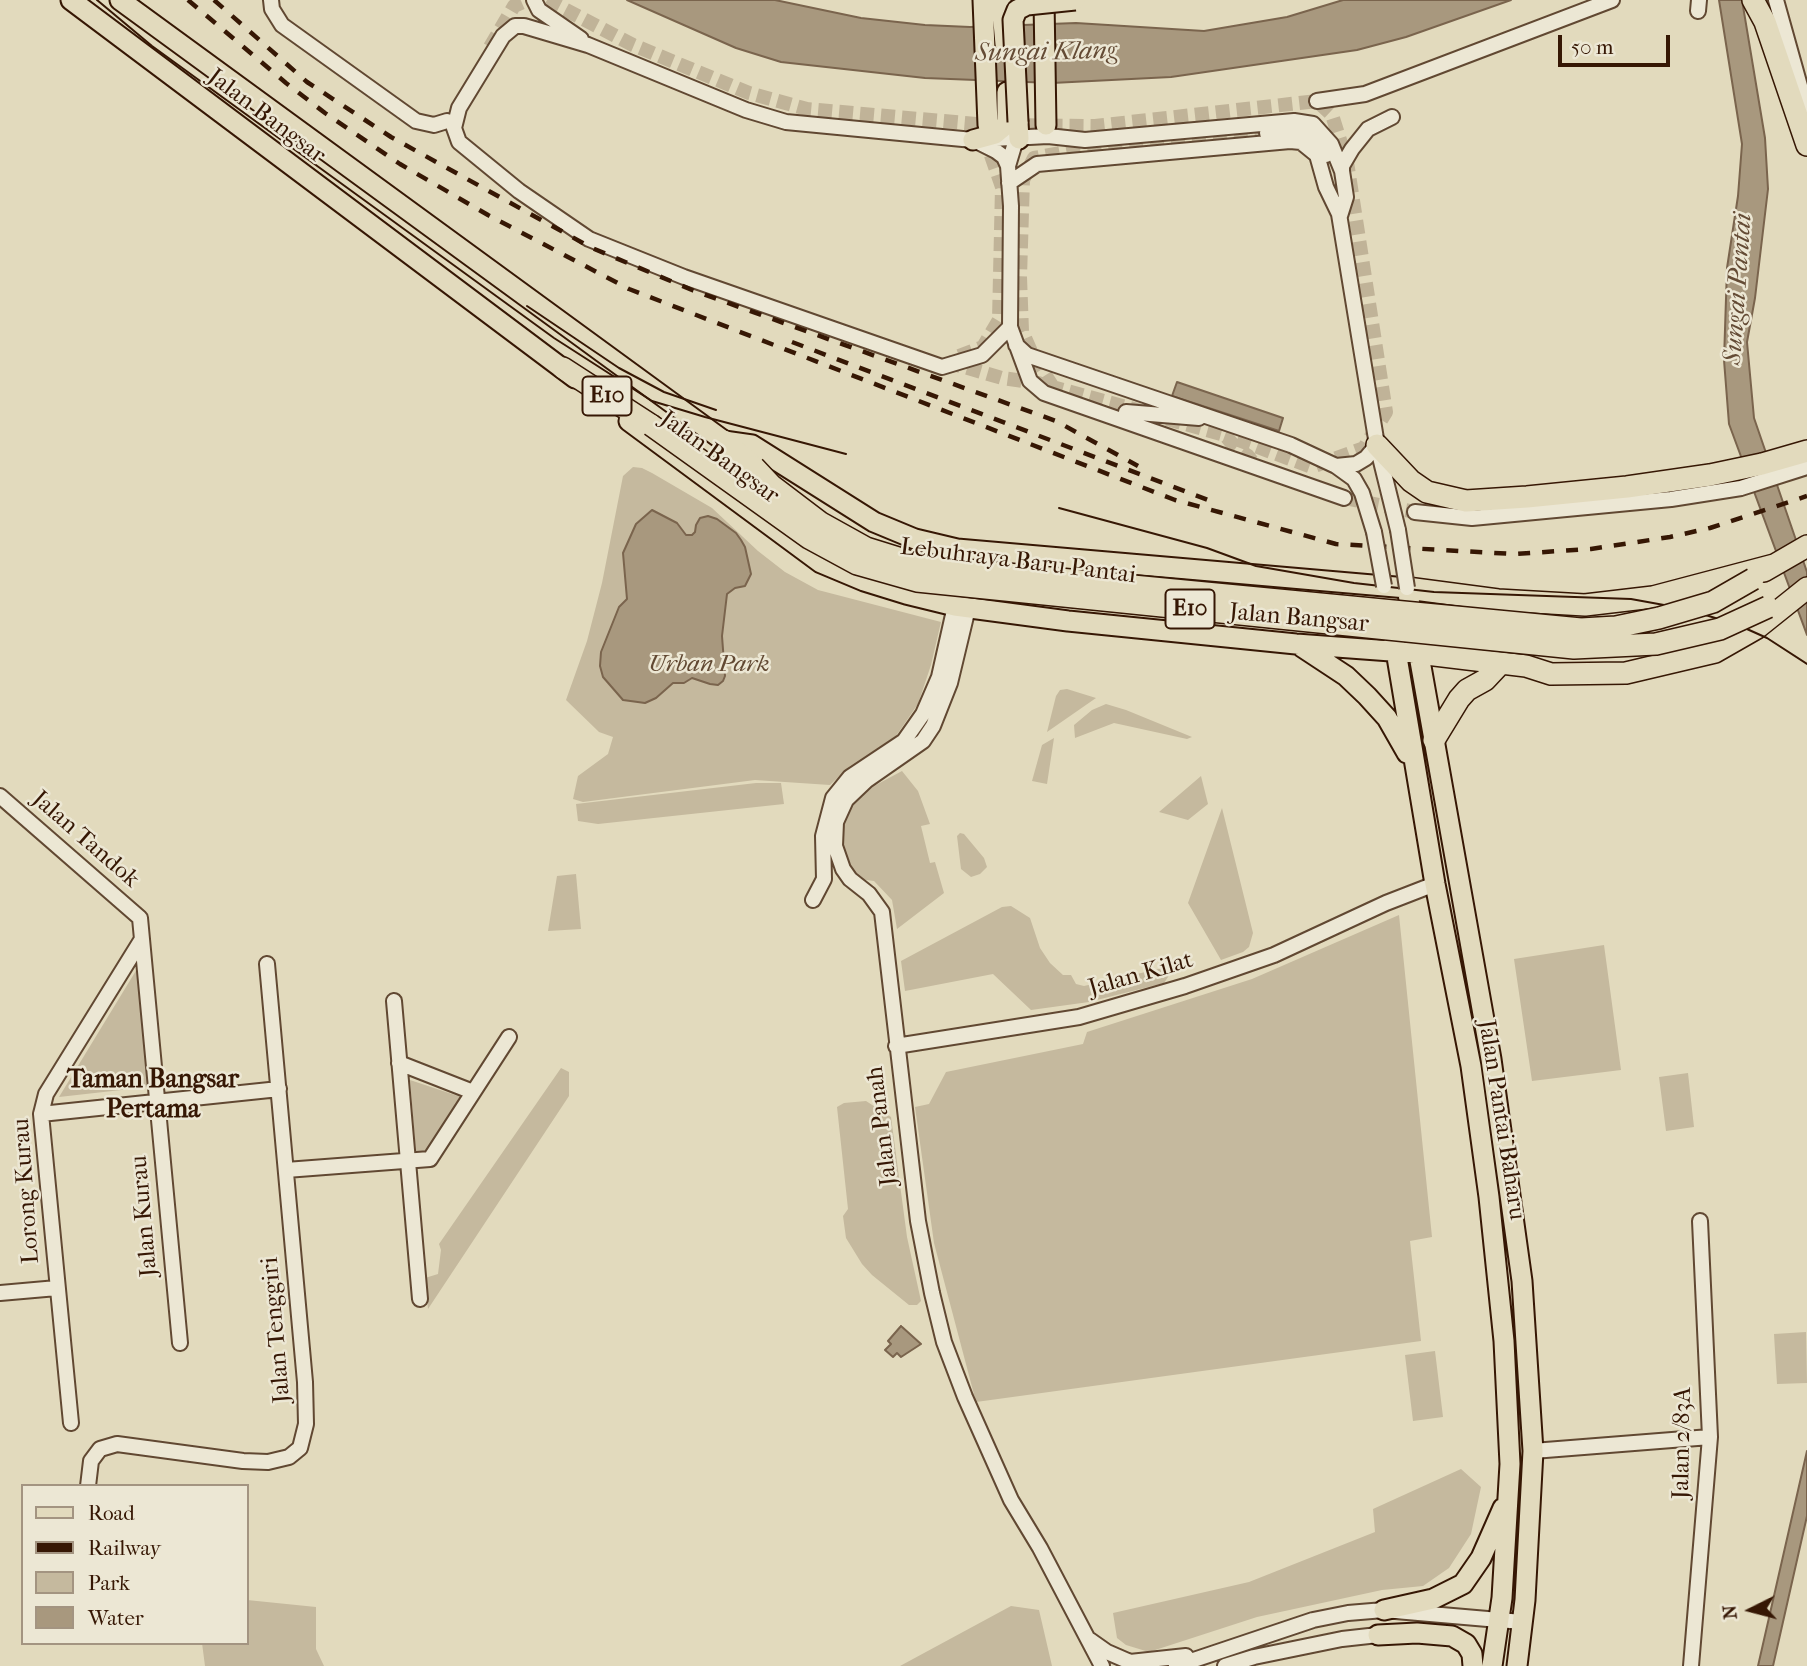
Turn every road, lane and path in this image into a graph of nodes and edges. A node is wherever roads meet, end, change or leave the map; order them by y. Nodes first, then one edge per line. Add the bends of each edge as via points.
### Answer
1 (71, 0) edge
2 (120, 0) edge
3 (271, 0) edge
4 (534, 0) edge
5 (1001, 0) edge
6 (1074, 0) edge
7 (1612, 0) edge
8 (1753, 0) edge
9 (984, 8) edge
10 (1044, 8) edge
11 (1774, 11) edge
12 (587, 45) junction
13 (1317, 101) dead end
14 (1807, 111) edge
15 (1392, 117) dead end
16 (988, 120) tunnel mouth
17 (447, 121) dead end
18 (1046, 125) dead end
19 (1015, 126) junction
20 (1267, 134) tunnel mouth
21 (973, 140) junction
22 (1807, 145) edge
23 (1008, 166) junction
24 (1342, 172) junction
25 (1009, 183) junction
26 (1340, 216) junction
27 (1010, 327) junction
28 (1015, 344) junction
29 (563, 368) junction
30 (1126, 412) tunnel mouth
31 (1214, 419) junction
32 (724, 441) junction
33 (1377, 445) junction
34 (1807, 451) edge
35 (1336, 466) junction
36 (1807, 467) edge
37 (1345, 498) tunnel mouth
38 (1530, 505) junction
39 (1415, 512) tunnel mouth
40 (1807, 545) edge
41 (1774, 565) junction
42 (1333, 582) junction
43 (1384, 586) junction
44 (1408, 587) junction
45 (1807, 587) edge
46 (1498, 600) junction
47 (962, 607) junction
48 (1296, 644) junction
49 (1330, 647) junction
50 (1396, 652) junction
51 (1418, 653) junction
52 (1501, 663) junction
53 (1434, 740) junction
54 (1416, 769) junction
55 (862, 775) junction
56 (0, 796) edge
57 (1435, 884) junction
58 (813, 900) dead end
59 (140, 918) joint
60 (142, 940) junction
61 (267, 964) dead end
62 (394, 1001) dead end
63 (509, 1037) dead end
64 (897, 1046) junction
65 (399, 1063) junction
66 (279, 1089) junction
67 (473, 1092) junction
68 (158, 1101) junction
69 (41, 1114) junction
70 (407, 1161) junction
71 (286, 1170) junction
72 (1700, 1221) dead end
73 (57, 1288) junction
74 (0, 1293) edge
75 (420, 1299) dead end
76 (180, 1343) dead end
77 (71, 1423) dead end
78 (1710, 1437) junction
79 (1533, 1451) junction
80 (88, 1484) edge
81 (1508, 1496) junction
82 (1384, 1610) junction
83 (1500, 1619) junction
84 (1522, 1622) junction
85 (1378, 1635) joint
86 (1087, 1638) junction
87 (1222, 1651) junction
88 (1102, 1666) edge
89 (1176, 1666) edge
90 (1225, 1666) edge
91 (1473, 1666) edge
92 (1492, 1666) edge
93 (1517, 1666) edge
94 (1691, 1666) edge

1 - 29 main road, Jalan Bangsar
2 - 32 main road, Jalan Bangsar
3 - 17 street via 282,25 416,121 434,125
4 - 12 street via 540,10
5 - 19 main road
6 - 19 main road, bridge via 1017,10 1013,20
7 - 13 street via 1365,94
8 - 11 highway
9 - 16 main road
10 - 18 main road
11 - 14 street
11 - 22 highway
12 - 21 street via 786,122
12 - 27 street via 515,26 503,36 460,108 454,128 459,142 589,239 942,367 982,355
15 - 24 street via 1368,129
19 - 21 main road
19 - 23 street
19 - 24 street via 1085,140 1294,121 1319,128
20 - 26 street via 1316,139 1331,168
21 - 23 street via 996,151
23 - 25 street
24 - 26 street via 1346,197
25 - 26 street via 1037,164 1301,142 1317,155
25 - 27 street
26 - 33 street
27 - 28 street
28 - 31 street via 1027,355
28 - 37 street via 1030,381 1044,393
29 - 45 highway, Lebuhraya Baru Pantai / E10, bridge via 809,538 857,564 917,581 1601,649 1656,645 1720,629
29 - 47 main road, Jalan Bangsar via 821,563 864,581
30 - 31 street
31 - 35 street via 1312,453
32 - 41 highway, Lebuhraya Baru Pantai / E10, bridge via 821,523 866,548 924,566 1581,629 1616,627 1713,601
32 - 42 main road, Jalan Bangsar via 752,445 874,522 957,549
33 - 35 street via 1356,464
33 - 38 highway via 1427,492 1466,501
33 - 44 street, bridge
34 - 38 highway via 1710,475
35 - 43 street, bridge via 1362,493
36 - 38 street via 1741,488 1671,499
38 - 39 street via 1472,518
40 - 41 highway, Lebuhraya Baru Pantai / E10
41 - 46 highway via 1653,597 1585,605
42 - 43 main road, Jalan Bangsar
42 - 49 main road via 1354,595 1362,617 1352,638
43 - 44 main road, Jalan Bangsar
43 - 50 main road, Jalan Pantai Baharu
44 - 46 highway
44 - 51 main road, Jalan Pantai Baharu
45 - 52 highway via 1715,652 1626,673 1551,674
46 - 52 highway via 1471,606 1460,627 1469,652
47 - 48 main road, Jalan Bangsar
47 - 55 street, Jalan Panah via 950,683 933,726 916,747
48 - 49 main road, Jalan Bangsar
48 - 54 main road via 1322,658 1367,696 1392,726
49 - 50 main road, Jalan Bangsar
50 - 51 main road, Jalan Bangsar
50 - 54 main road, Jalan Pantai Baharu
51 - 52 highway
51 - 53 main road, Jalan Pantai Baharu
52 - 53 highway via 1459,699
53 - 79 main road, Jalan Pantai Baharu via 1513,1206
54 - 57 main road, Jalan Pantai Baharu
55 - 58 street, Jalan Panah via 841,786 833,799 824,825 824,879
55 - 64 street, Jalan Panah via 840,810 835,846 850,879 882,912
56 - 59 street, Jalan Tandok
57 - 64 street, Jalan Kilat via 1242,968 1124,1004 1043,1023
57 - 81 main road, Jalan Pantai Baharu via 1471,1066 1489,1197 1504,1341
59 - 60 street, Jalan Kurau
60 - 68 street, Jalan Kurau
60 - 69 street, Lorong Kurau via 46,1094
61 - 66 street, Jalan Tenggiri
62 - 65 street
63 - 67 street
64 - 86 street, Jalan Panah via 920,1234 944,1342 1011,1500
65 - 67 street
65 - 70 street
66 - 68 street
66 - 71 street, Jalan Tenggiri
67 - 70 street via 430,1159
68 - 69 street
68 - 76 street, Jalan Kurau
69 - 73 street, Lorong Kurau
70 - 71 street
70 - 75 street
71 - 80 street, Jalan Tenggiri via 305,1382 306,1424 300,1448 289,1457 256,1462 117,1444 100,1449 91,1461
72 - 78 street, Jalan 2/83A
73 - 74 street
73 - 77 street, Lorong Kurau
78 - 79 street
78 - 94 street, Jalan 2/83A
79 - 84 main road, Jalan Pantai Baharu
81 - 82 main road via 1482,1558 1462,1584 1433,1599
81 - 83 main road, Jalan Pantai Baharu
82 - 83 street
82 - 87 street via 1313,1620
83 - 84 street
83 - 92 main road, Jalan Pantai Baharu
84 - 93 main road, Jalan Pantai Baharu
85 - 90 street
85 - 91 main road via 1452,1636 1466,1644
86 - 87 street via 1130,1662
86 - 88 street, Jalan Panah
87 - 89 street

